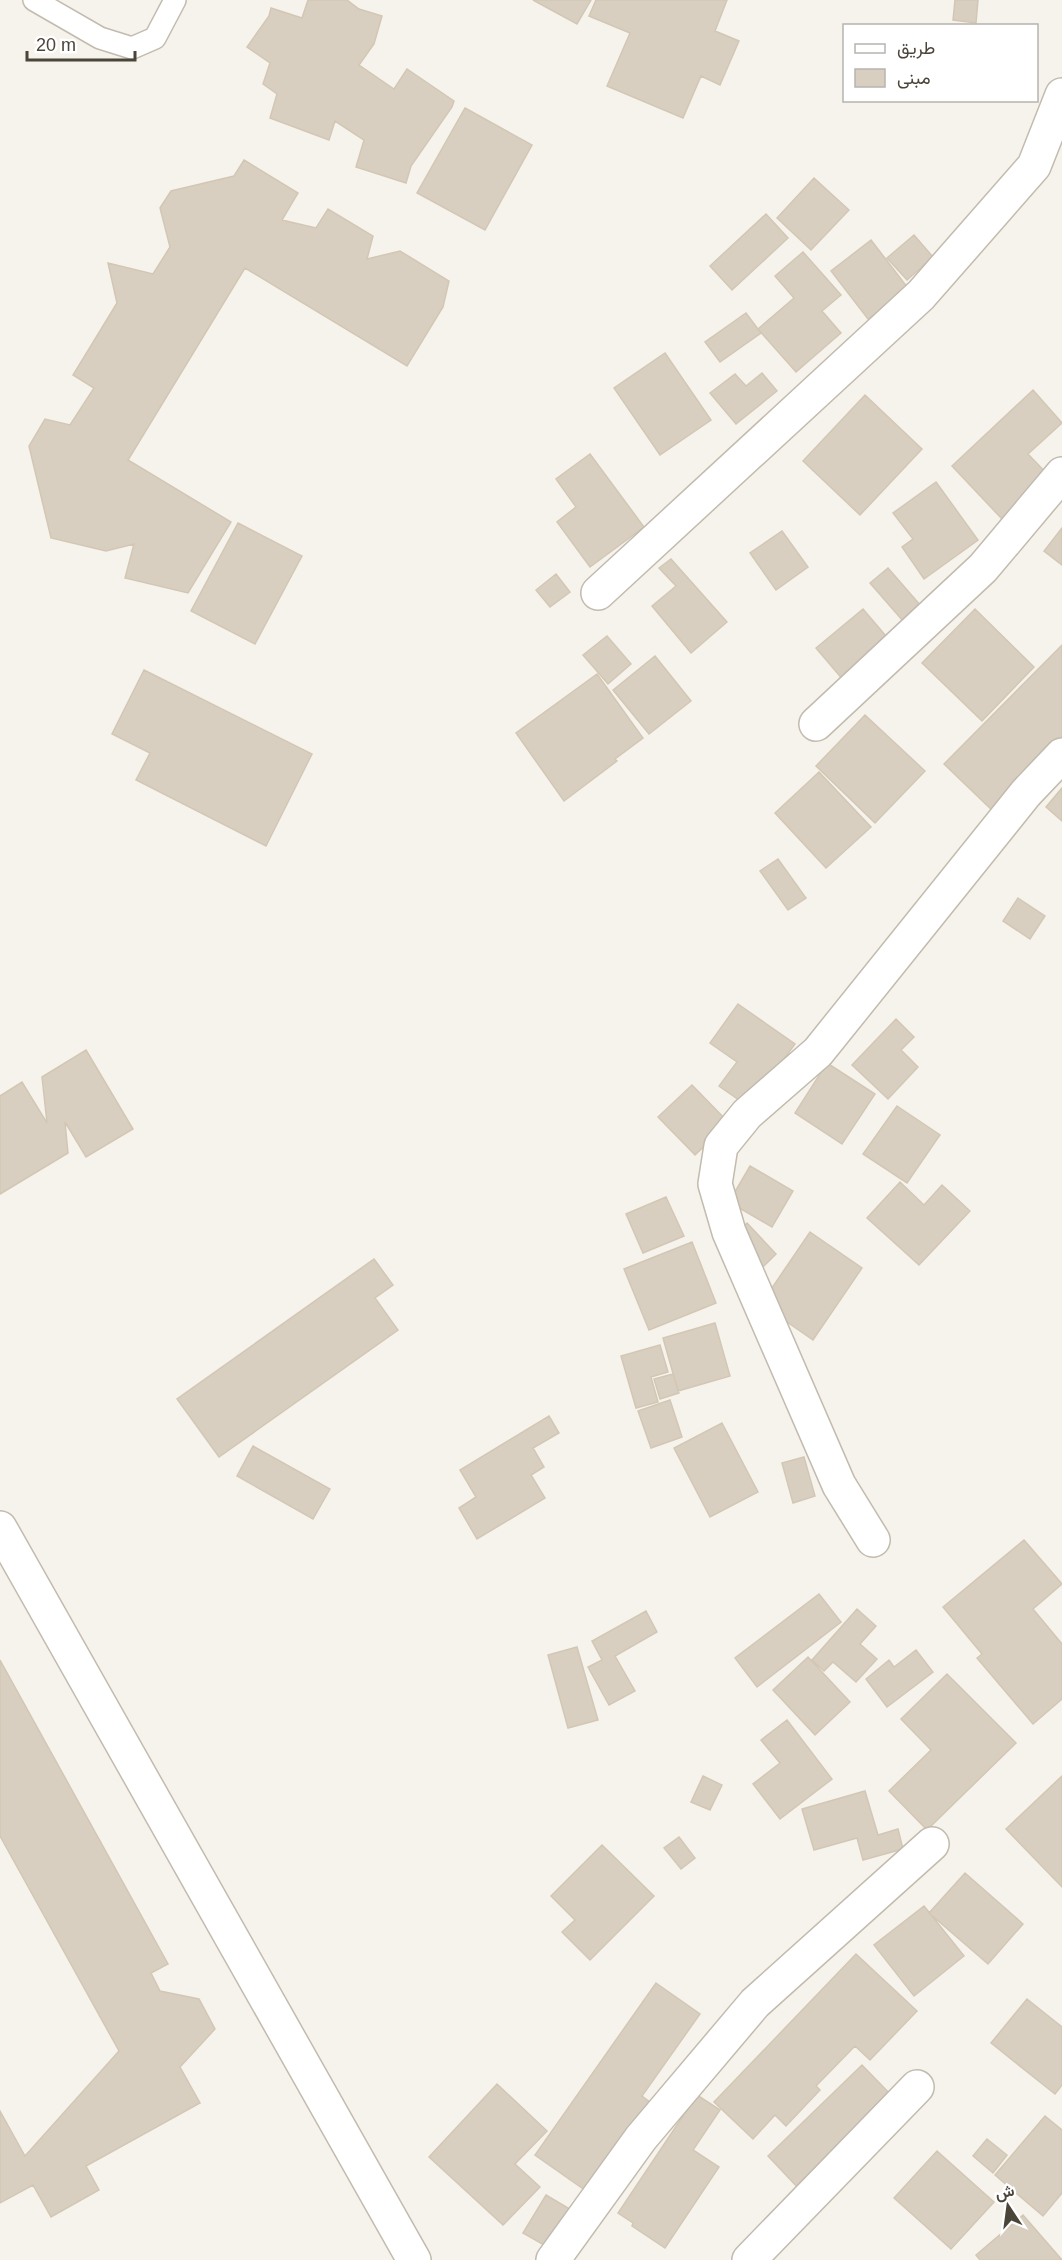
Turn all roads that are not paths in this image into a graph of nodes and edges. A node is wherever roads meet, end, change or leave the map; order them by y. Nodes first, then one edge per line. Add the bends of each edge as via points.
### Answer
1 (34, 0) edge
2 (176, 0) edge
3 (1062, 95) edge
4 (1062, 474) edge
5 (598, 593) dead end
6 (816, 724) dead end
7 (1062, 755) edge
8 (0, 1528) edge
9 (873, 1540) dead end
10 (932, 1844) dead end
11 (917, 2087) dead end
12 (414, 2260) edge
13 (553, 2260) edge
14 (749, 2260) edge

1 - 2 lane via 100,38 132,48 155,38
3 - 5 street via 1034,166 921,295
4 - 6 street via 983,568
7 - 9 street via 1026,793 818,1052 747,1114 721,1146 715,1184 729,1232 839,1485
8 - 12 street
10 - 13 street via 755,2003 641,2138
11 - 14 street

